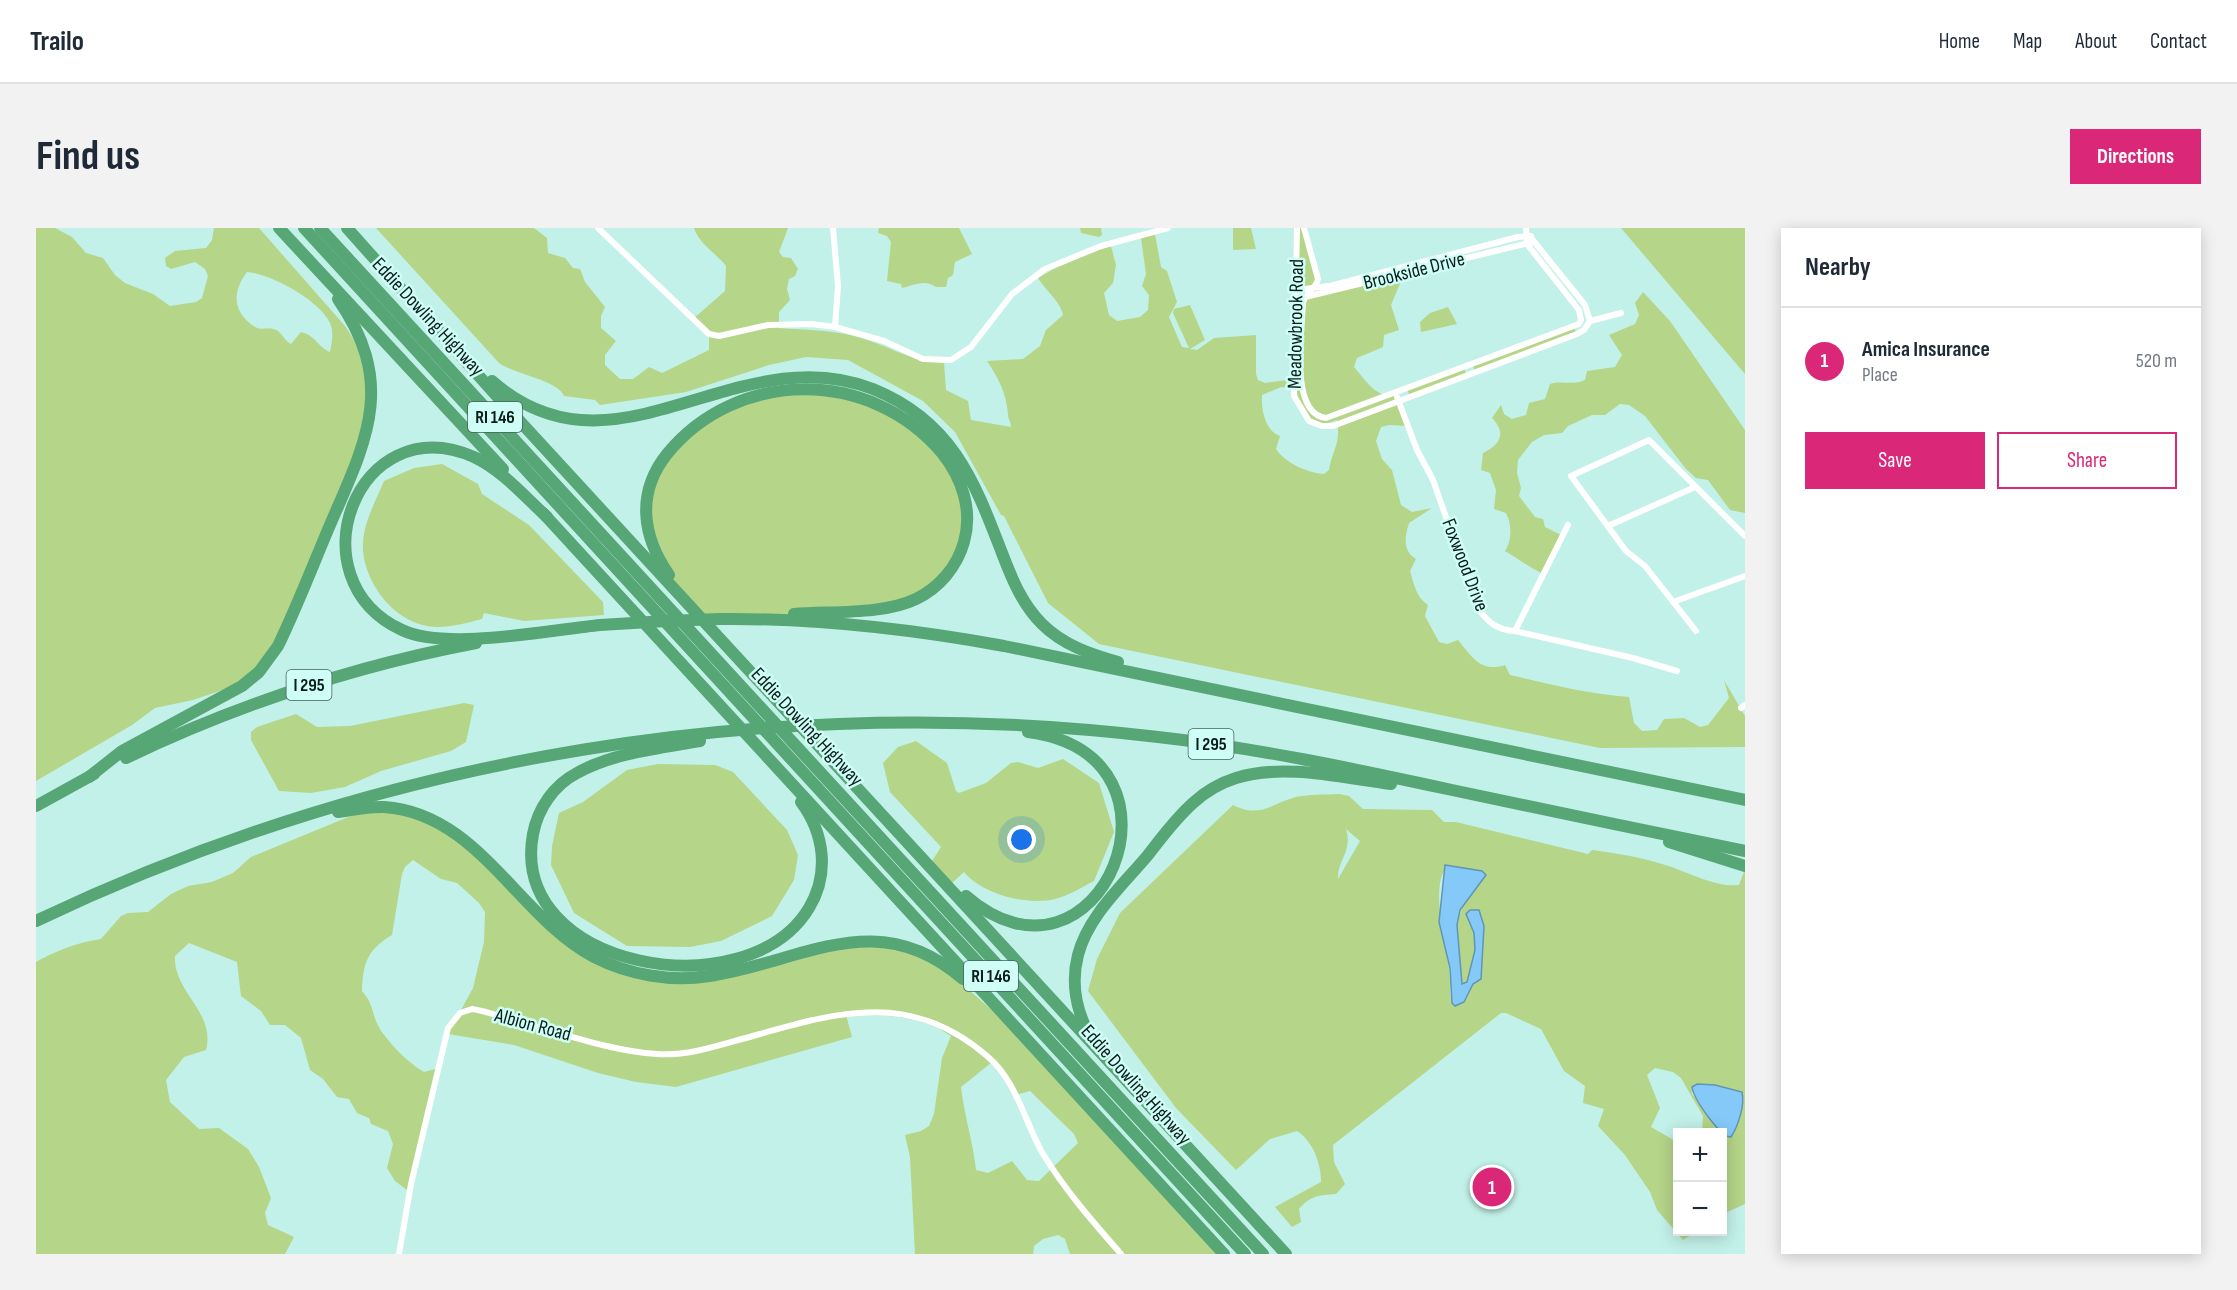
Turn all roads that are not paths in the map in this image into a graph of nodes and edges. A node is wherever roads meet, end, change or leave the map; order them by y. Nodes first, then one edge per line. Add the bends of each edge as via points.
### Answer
1 (279, 228) edge
2 (304, 228) edge
3 (320, 228) edge
4 (346, 228) edge
5 (598, 228) edge
6 (833, 228) edge
7 (1168, 228) edge
8 (1298, 228) edge
9 (1304, 228) edge
10 (1526, 228) edge
11 (1533, 228) edge
12 (1529, 239) junction
13 (311, 262) junction
14 (1311, 290) junction
15 (1296, 294) junction
16 (1304, 297) junction
17 (1621, 313) dead end
18 (429, 321) junction
19 (1590, 321) junction
20 (835, 327) junction
21 (1467, 367) junction
22 (1470, 374) junction
23 (1396, 393) junction
24 (1399, 401) junction
25 (1336, 416) junction
26 (1339, 423) junction
27 (1695, 487) junction
28 (547, 517) junction
29 (1568, 525) dead end
30 (1608, 526) junction
31 (1745, 537) edge
32 (1745, 576) edge
33 (1674, 602) junction
34 (694, 610) junction
35 (717, 619) junction
36 (602, 625) junction
37 (1515, 631) junction
38 (1696, 631) dead end
39 (1677, 671) dead end
40 (1220, 691) junction
41 (946, 722) junction
42 (722, 735) junction
43 (768, 757) junction
44 (89, 777) junction
45 (1472, 794) junction
46 (1745, 800) edge
47 (36, 806) edge
48 (299, 817) junction
49 (1593, 819) junction
50 (908, 844) junction
51 (1745, 851) edge
52 (1745, 866) edge
53 (36, 921) edge
54 (1031, 1043) junction
55 (1109, 1062) junction
56 (399, 1254) edge
57 (1121, 1254) edge
58 (1224, 1254) edge
59 (1245, 1254) edge
60 (1263, 1254) edge
61 (1284, 1254) edge

1 - 13 highway
2 - 59 highway, Eddie Dowling Highway / RI 146
3 - 60 highway, Eddie Dowling Highway / RI 146
4 - 18 highway
5 - 20 street via 705,331 719,336 768,325
6 - 20 street via 838,286
7 - 20 street via 1101,246 1045,269 1012,294 971,348 951,360 923,359 884,341
8 - 15 street, Meadowbrook Road
9 - 14 street, Meadowbrook Road via 1318,279
10 - 12 street
11 - 12 street
12 - 14 street, Brookside Drive
12 - 16 street, Brookside Drive
12 - 19 street via 1585,305
12 - 21 street via 1579,310 1581,320 1574,327
13 - 28 highway
13 - 44 highway via 345,309 362,344 371,383 371,411 362,449 284,632 264,666 242,686 122,751
14 - 15 street, Brookside Drive
14 - 16 street, Meadowbrook Road
15 - 16 street, Brookside Drive
15 - 26 street, Meadowbrook Road via 1294,396 1315,425
16 - 25 street, Meadowbrook Road via 1302,395 1309,409 1319,417
17 - 19 street
18 - 34 highway
18 - 40 highway via 511,396 543,414 571,421 619,419 789,377 832,379 884,394 923,418 960,458 976,487 1017,590 1050,631 1088,653
19 - 22 street, Meadowbrook Road via 1579,333
21 - 22 street
21 - 23 street
22 - 24 street, Meadowbrook Road
23 - 24 street, Foxwood Drive
23 - 25 street
24 - 26 street, Meadowbrook Road
24 - 37 street, Foxwood Drive via 1433,480 1478,609 1501,631
25 - 26 street
27 - 30 street
27 - 30 street via 1649,440 1571,476
27 - 31 street
28 - 36 highway via 477,459 441,449 414,451 381,466 358,491 347,522 346,560 369,606 390,624 417,636 488,636
28 - 43 highway
29 - 37 street
30 - 33 street
32 - 33 street
33 - 38 street
34 - 35 highway via 655,552 646,527 646,504 651,481 664,458 692,429 719,411 740,400 778,390 844,393 899,416 930,441 950,465 965,500 965,538 951,570 928,592 888,607
34 - 50 highway
35 - 36 highway, I 295
35 - 40 highway, I 295 via 840,623 941,635
36 - 44 highway, I 295 via 468,645 333,678 202,724
37 - 39 street, Foxwood Drive
40 - 46 highway, I 295
41 - 42 highway, I 295 via 816,725
41 - 45 highway, I 295 via 1083,729 1191,741 1299,758
41 - 50 highway via 1049,736 1089,756 1107,778 1119,804 1122,832 1118,860 1106,885 1082,909 1051,922 1027,924 1001,919 979,907
42 - 43 highway via 603,762 574,774 552,794 537,821 532,861 544,898 568,925 619,955 678,967 742,957 794,927 808,910 818,888 821,846 808,812
42 - 48 highway via 567,752 485,767
43 - 54 highway
44 - 47 highway, I 295
45 - 49 highway, I 295
45 - 55 highway via 1267,772 1227,781 1201,796 1101,910 1089,926 1078,953 1074,982 1079,1009 1088,1032
48 - 53 highway via 168,863
48 - 54 highway via 383,807 409,811 434,821 468,843 569,941 604,962 646,975 716,975 847,941 887,941 910,947 953,970
49 - 51 highway, I 295
49 - 52 highway
50 - 55 highway
54 - 58 highway
55 - 61 highway
56 - 57 street, Albion Road via 413,1174 447,1033 460,1013 476,1010 612,1047 660,1054 708,1049 851,1011 884,1011 921,1020 959,1036 988,1057 1011,1084 1053,1170

